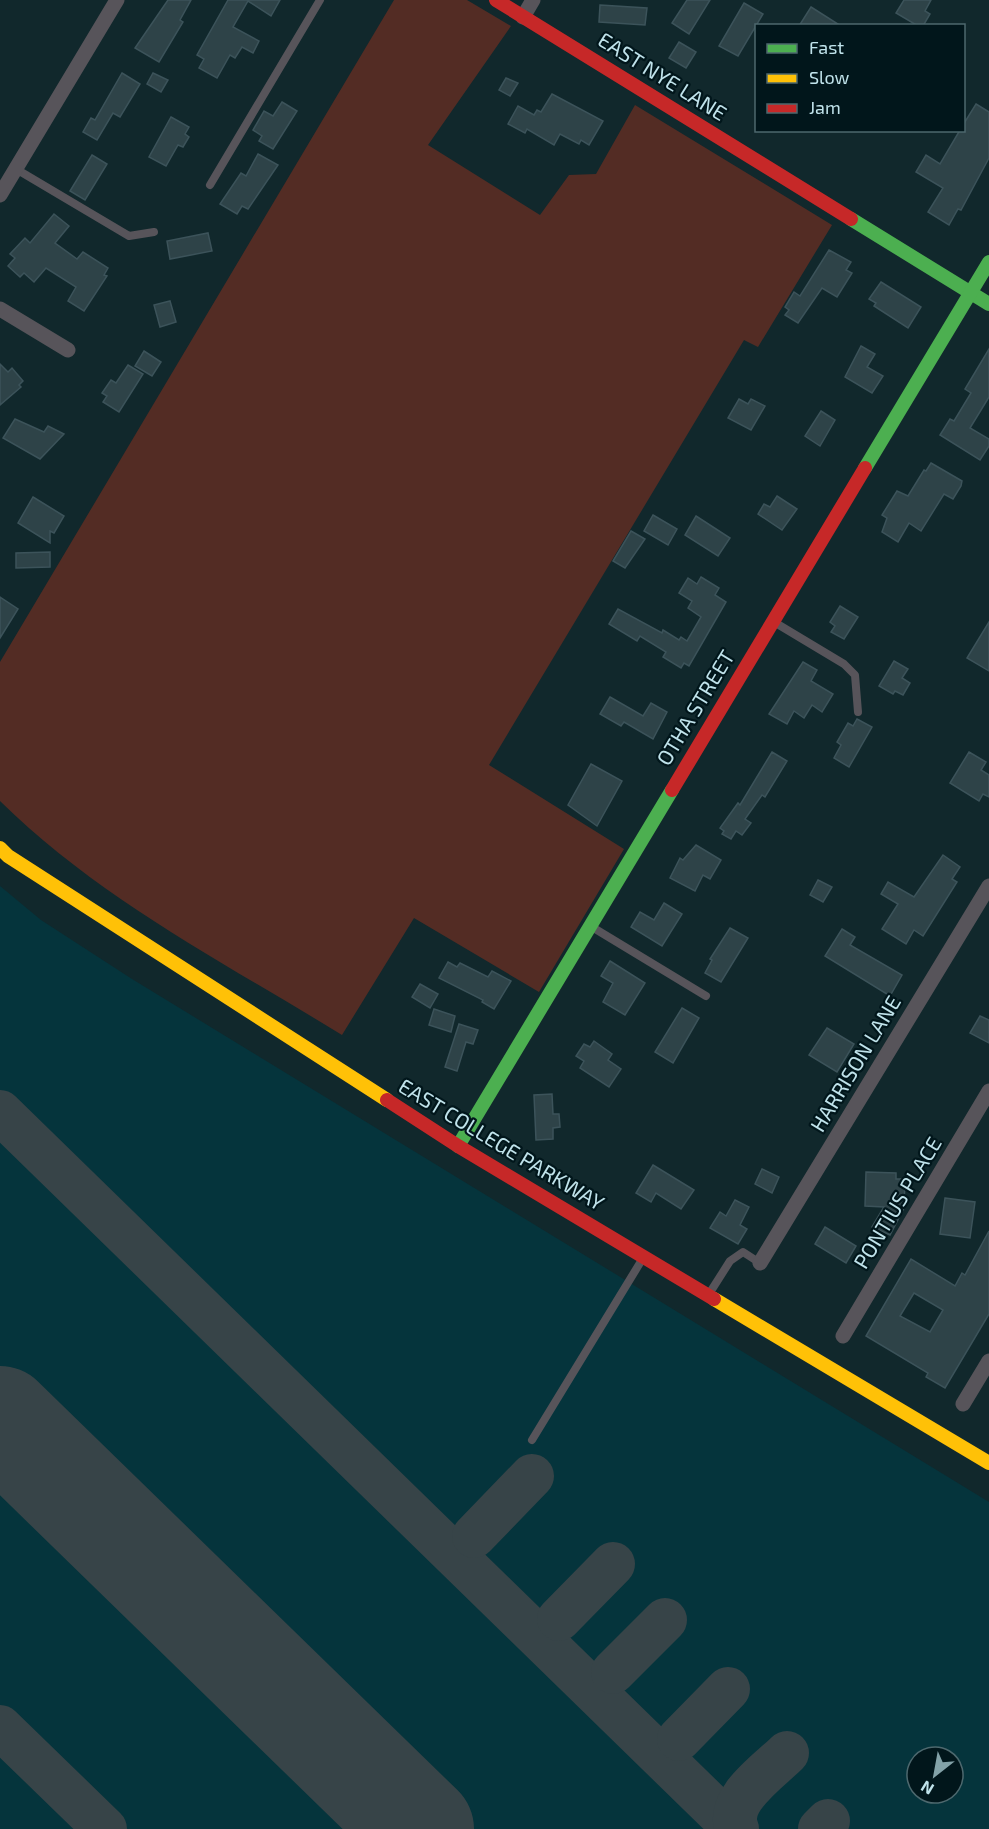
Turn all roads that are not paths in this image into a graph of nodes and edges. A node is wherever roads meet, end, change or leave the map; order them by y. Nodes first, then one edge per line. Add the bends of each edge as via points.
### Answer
1 (117, 0) edge
2 (320, 0) edge
3 (496, 0) edge
4 (533, 0) edge
5 (524, 17) junction
6 (16, 169) junction
7 (210, 185) dead end
8 (0, 195) edge
9 (154, 232) dead end
10 (989, 262) edge
11 (972, 294) junction
12 (989, 304) edge
13 (0, 309) edge
14 (68, 350) dead end
15 (773, 622) junction
16 (858, 712) dead end
17 (0, 848) edge
18 (989, 886) edge
19 (591, 926) junction
20 (706, 996) dead end
21 (989, 1091) edge
22 (458, 1146) junction
23 (644, 1256) junction
24 (760, 1263) joint
25 (708, 1295) junction
26 (843, 1336) dead end
27 (989, 1361) edge
28 (963, 1404) dead end
29 (532, 1440) dead end
30 (989, 1462) edge

1 - 6 street
2 - 7 lane
3 - 5 street, EAST NYE LANE
4 - 5 street
5 - 11 street, EAST NYE LANE
6 - 8 street
6 - 9 lane via 129,236
10 - 11 street, OTHA STREET
11 - 12 street, EAST NYE LANE
11 - 15 street, OTHA STREET
13 - 14 street
15 - 16 lane via 844,664 855,675
15 - 19 street, OTHA STREET
17 - 22 street, EAST COLLEGE PARKWAY
18 - 24 street, HARRISON LANE
19 - 20 lane
19 - 22 street, OTHA STREET
21 - 26 street, PONTIUS PLACE
22 - 23 street, EAST COLLEGE PARKWAY
23 - 25 street, EAST COLLEGE PARKWAY
23 - 29 lane
24 - 25 lane via 743,1252 735,1255
25 - 30 street, EAST COLLEGE PARKWAY
27 - 28 street

